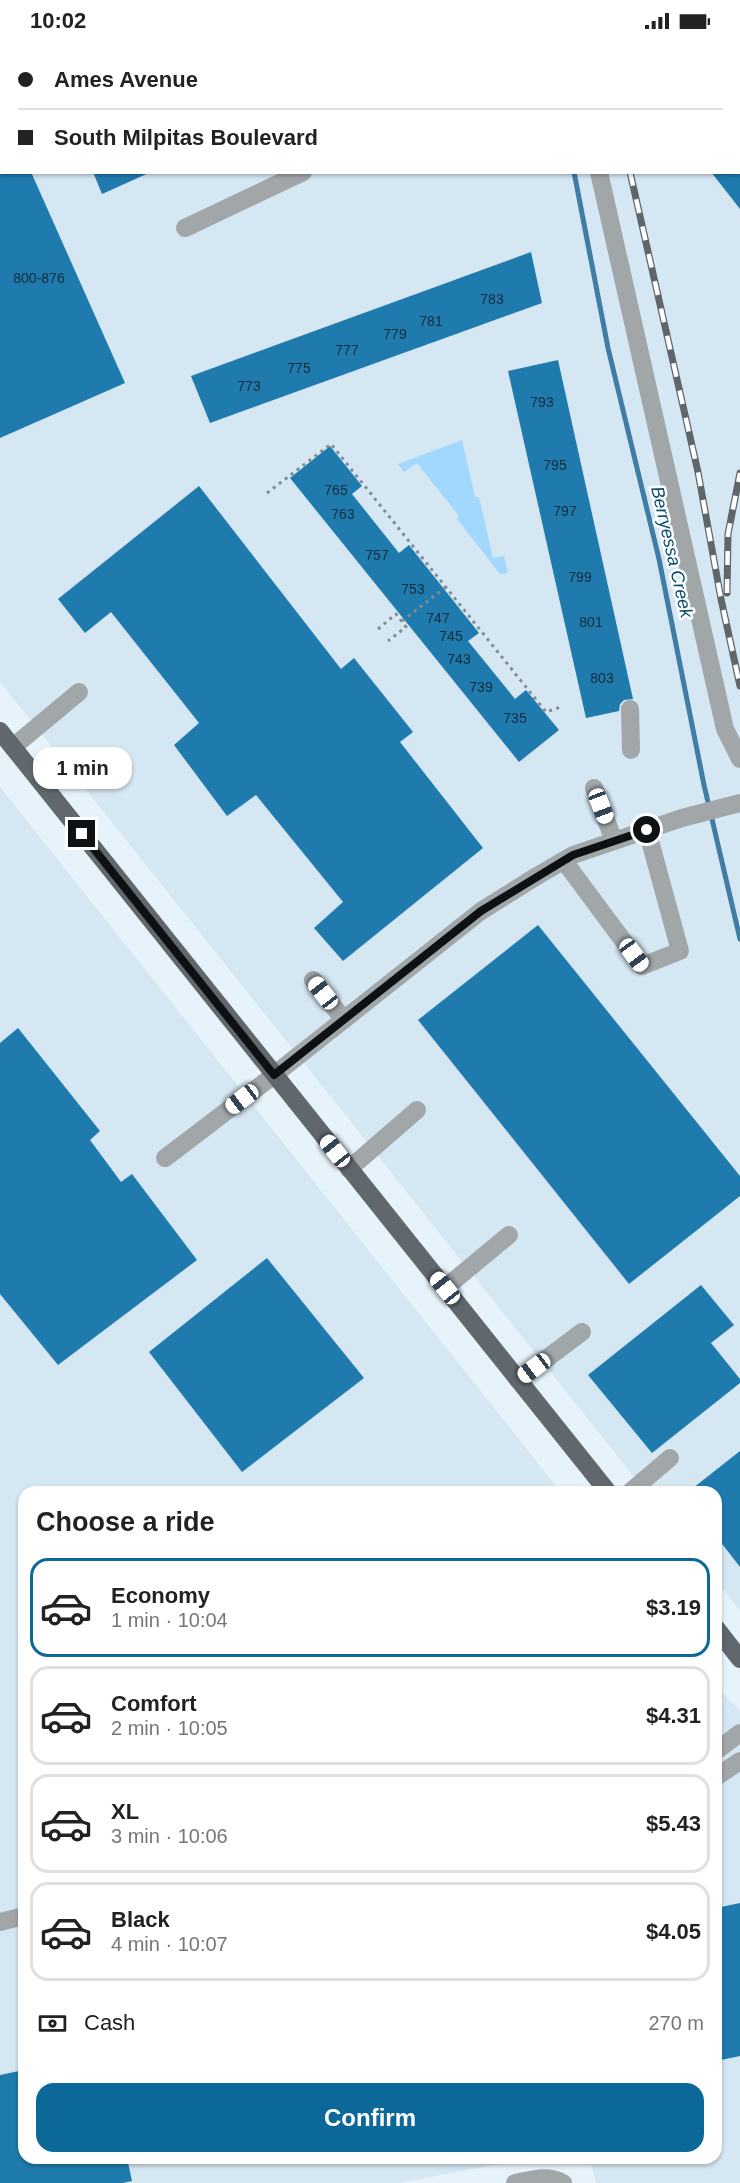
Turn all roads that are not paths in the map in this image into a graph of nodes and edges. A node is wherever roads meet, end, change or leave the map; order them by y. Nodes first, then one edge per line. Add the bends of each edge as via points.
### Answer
1 (299, 174) edge
2 (599, 174) edge
3 (185, 228) dead end
4 (79, 692) dead end
5 (630, 709) dead end
6 (0, 731) edge
7 (13, 747) junction
8 (631, 750) dead end
9 (740, 759) edge
10 (594, 788) dead end
11 (740, 803) edge
12 (647, 830) junction
13 (614, 841) junction
14 (564, 861) junction
15 (313, 980) dead end
16 (344, 1020) junction
17 (274, 1075) junction
18 (417, 1110) dead end
19 (165, 1158) dead end
20 (349, 1169) junction
21 (509, 1235) dead end
22 (445, 1288) junction
23 (582, 1332) dead end
24 (518, 1380) junction
25 (670, 1458) dead end
26 (603, 1486) edge
27 (637, 1486) edge
28 (722, 1636) edge
29 (740, 1659) edge
30 (740, 1733) edge
31 (722, 1746) edge
32 (740, 1761) edge
33 (722, 1773) edge
34 (18, 1918) edge
35 (0, 1922) edge
36 (515, 2183) edge
37 (563, 2183) edge

1 - 3 street
2 - 9 street via 725,729
4 - 7 street
5 - 8 street
6 - 7 main road
7 - 17 main road
10 - 13 street
11 - 12 street
12 - 13 street
12 - 14 street via 680,951 642,966
13 - 14 street
14 - 16 street via 481,911
15 - 16 street
16 - 17 street
17 - 19 street
17 - 20 main road
18 - 20 street
20 - 22 main road
21 - 22 street
22 - 24 main road
23 - 24 street
24 - 26 main road
25 - 27 street
28 - 29 main road
30 - 31 street
32 - 33 street
34 - 35 street
36 - 37 street via 542,2177

